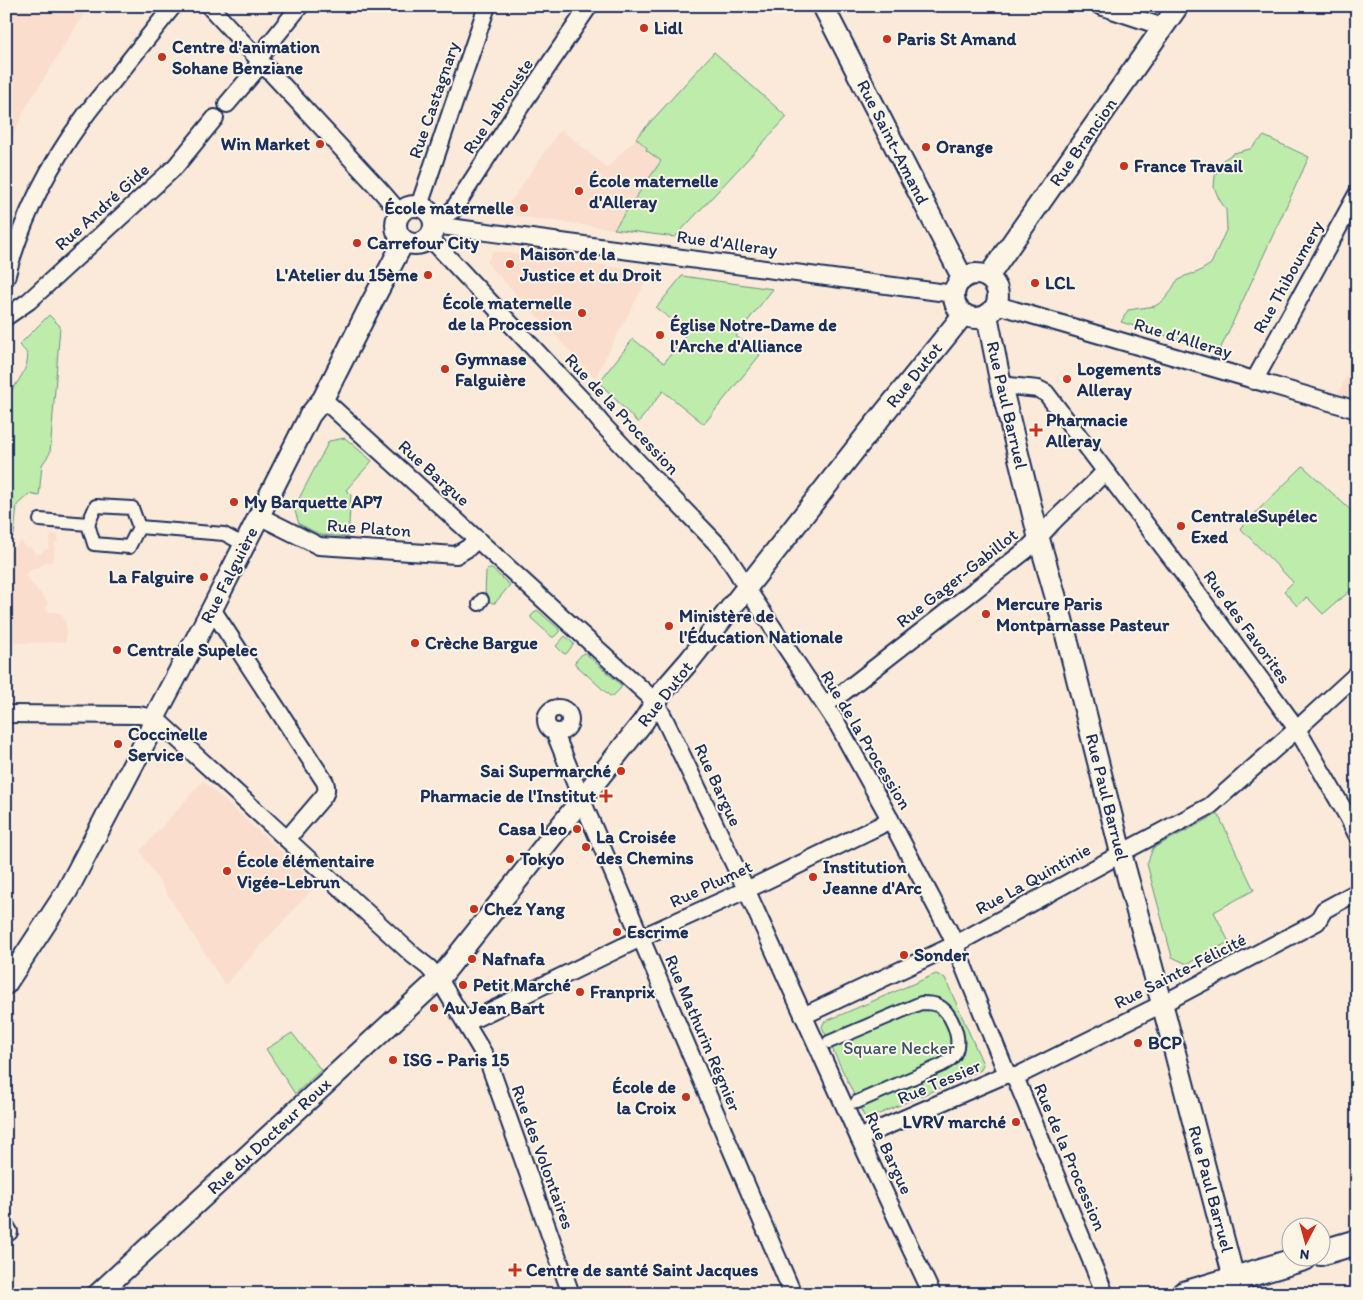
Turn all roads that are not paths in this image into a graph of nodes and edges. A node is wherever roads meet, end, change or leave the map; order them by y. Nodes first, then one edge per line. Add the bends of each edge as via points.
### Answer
1 (173, 6) edge
2 (209, 6) edge
3 (300, 6) edge
4 (487, 6) edge
5 (589, 6) edge
6 (824, 6) edge
7 (1100, 6) edge
8 (1178, 6) edge
9 (1163, 27) junction
10 (260, 59) junction
11 (227, 104) dead end
12 (215, 118) dead end
13 (1357, 194) edge
14 (419, 206) junction
15 (400, 213) junction
16 (433, 228) junction
17 (404, 241) junction
18 (988, 277) junction
19 (6, 278) edge
20 (958, 286) junction
21 (992, 310) junction
22 (964, 314) junction
23 (6, 317) edge
24 (1254, 380) junction
25 (1001, 385) junction
26 (323, 399) junction
27 (1357, 410) edge
28 (1105, 471) junction
29 (259, 516) junction
30 (40, 520) dead end
31 (88, 524) junction
32 (139, 527) junction
33 (477, 539) junction
34 (1039, 539) junction
35 (245, 545) junction
36 (747, 589) junction
37 (212, 609) junction
38 (1357, 674) edge
39 (656, 703) junction
40 (825, 705) junction
41 (6, 714) edge
42 (155, 718) junction
43 (1297, 729) junction
44 (556, 732) dead end
45 (581, 800) junction
46 (890, 819) junction
47 (1357, 835) edge
48 (286, 839) junction
49 (1121, 853) junction
50 (746, 889) junction
51 (1357, 892) edge
52 (641, 939) junction
53 (954, 945) junction
54 (439, 979) junction
55 (6, 984) edge
56 (1162, 1004) junction
57 (803, 1016) junction
58 (466, 1023) junction
59 (829, 1042) dead end
60 (1011, 1076) junction
61 (857, 1102) dead end
62 (859, 1138) junction
63 (1357, 1242) edge
64 (1330, 1250) edge
65 (1280, 1268) edge
66 (1236, 1286) edge
67 (98, 1294) edge
68 (572, 1294) edge
69 (793, 1294) edge
70 (932, 1294) edge
71 (1105, 1294) edge
72 (1184, 1294) edge

1 - 19 street via 82,119 58,157 31,206
2 - 10 street
3 - 10 street
4 - 14 street, Rue Castagnary
5 - 16 street, Rue Labrouste via 453,210
6 - 20 street, Rue Saint-Amand
7 - 9 street
8 - 9 street, Rue Brancion
9 - 18 street, Rue Brancion
10 - 11 street via 254,72
10 - 15 street
12 - 23 street, Rue André Gide via 175,167 29,300
13 - 24 street, Rue Thiboumery
14 - 15 street via 405,208
14 - 16 street via 429,212
15 - 17 street via 395,225 396,232
16 - 17 street via 425,242 410,244
16 - 20 street, Rue d'Alleray
16 - 36 street, Rue de la Procession via 602,424 722,549
17 - 26 street, Rue Falguière
18 - 20 street via 969,275
18 - 21 street via 998,289 999,297
20 - 22 street via 955,301
21 - 22 street via 977,318
21 - 24 street, Rue d'Alleray
21 - 25 street, Rue Paul Barruel
22 - 36 street, Rue Dutot
24 - 27 street, Rue d'Alleray
25 - 28 street, Rue des Favorites via 1038,389 1046,393
25 - 34 street, Rue Paul Barruel
26 - 29 street, Rue Falguière via 310,415
26 - 33 street, Rue Bargue
28 - 34 street, Rue Gager-Gabillot
28 - 43 street, Rue des Favorites
29 - 33 street, Rue Platon via 319,546 456,555
29 - 35 street, Rue Falguière
30 - 31 street
31 - 32 street via 96,506 132,508
31 - 32 street via 94,544 129,547
32 - 35 street via 224,534
33 - 39 street, Rue Bargue
34 - 40 street, Rue Gager-Gabillot
34 - 49 street, Rue Paul Barruel
35 - 37 street, Rue Falguière
36 - 39 street, Rue Dutot via 662,691
36 - 40 street, Rue de la Procession
37 - 42 street, Rue Falguière
37 - 48 street via 327,787 326,794
38 - 43 street, Rue La Quintinie
39 - 45 street, Rue Dutot
39 - 50 street, Rue Bargue
40 - 46 street, Rue de la Procession
41 - 42 street via 139,715
42 - 48 street, Rue des Volontaires
42 - 55 street, Rue Falguière via 67,891
43 - 47 street, Rue des Favorites
43 - 49 street, Rue La Quintinie via 1210,806
44 - 45 street, Rue Mathurin Régnier
45 - 52 street, Rue Mathurin Régnier
45 - 54 street, Rue Dutot
46 - 50 street, Rue Plumet
46 - 53 street, Rue de la Procession
48 - 54 street, Rue des Volontaires
49 - 53 street, Rue La Quintinie
49 - 56 street, Rue Paul Barruel
50 - 52 street, Rue Plumet
50 - 57 street, Rue Bargue
51 - 56 street, Rue Sainte-Félicité via 1324,910 1317,922
52 - 58 street, Rue Plumet
52 - 69 street, Rue Mathurin Régnier
53 - 57 street, Rue La Quintinie
53 - 60 street, Rue de la Procession
54 - 58 street, Rue des Volontaires
54 - 67 street, Rue du Docteur Roux
56 - 60 street, Rue Sainte-Félicité
56 - 66 street, Rue Paul Barruel
57 - 62 street, Rue Bargue
58 - 68 street, Rue des Volontaires via 488,1061
59 - 61 street via 921,1003 939,1005 958,1022 956,1050 947,1062
60 - 62 street, Rue Tessier
60 - 71 street, Rue de la Procession
62 - 70 street, Rue Bargue
63 - 64 main road
65 - 66 main road
66 - 72 main road

